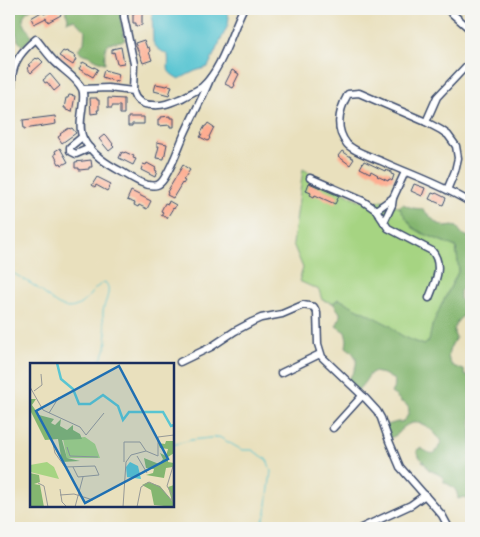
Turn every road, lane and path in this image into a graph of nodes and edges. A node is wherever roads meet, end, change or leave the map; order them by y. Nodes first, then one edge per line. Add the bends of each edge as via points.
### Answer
1 (124, 9) edge
2 (243, 9) edge
3 (447, 9) edge
4 (471, 30) edge
5 (471, 61) edge
6 (211, 77) junction
7 (82, 89) junction
8 (133, 91) junction
9 (9, 103) edge
10 (426, 122) junction
11 (82, 137) junction
12 (90, 148) junction
13 (405, 172) junction
14 (310, 178) dead end
15 (447, 190) junction
16 (393, 198) junction
17 (471, 203) edge
18 (376, 210) junction
19 (384, 222) junction
20 (429, 298) dead end
21 (320, 354) junction
22 (180, 362) dead end
23 (281, 373) dead end
24 (362, 396) junction
25 (333, 428) dead end
26 (425, 495) junction
27 (360, 528) edge
28 (449, 528) edge

1 - 8 street via 134,64
2 - 6 street
3 - 4 street
5 - 10 street via 438,97
6 - 8 street via 198,90 161,106 136,100
6 - 12 street via 168,173 159,184 136,180 107,164
7 - 8 street
7 - 9 street via 36,39 16,62
7 - 11 street
10 - 13 street via 359,93 348,94 344,102 338,124 348,145
10 - 15 street via 448,135 456,146 457,164
11 - 12 street
11 - 12 street via 70,147 70,152 76,154
13 - 15 street
13 - 16 street
14 - 18 street
15 - 17 street
16 - 18 street
16 - 19 street
18 - 19 street
19 - 20 street via 393,232 436,255 438,271
21 - 22 street via 314,306 303,305 252,322
21 - 23 street
21 - 24 street
24 - 25 street
24 - 26 street via 382,418 400,467
26 - 27 street via 411,506
26 - 28 street

